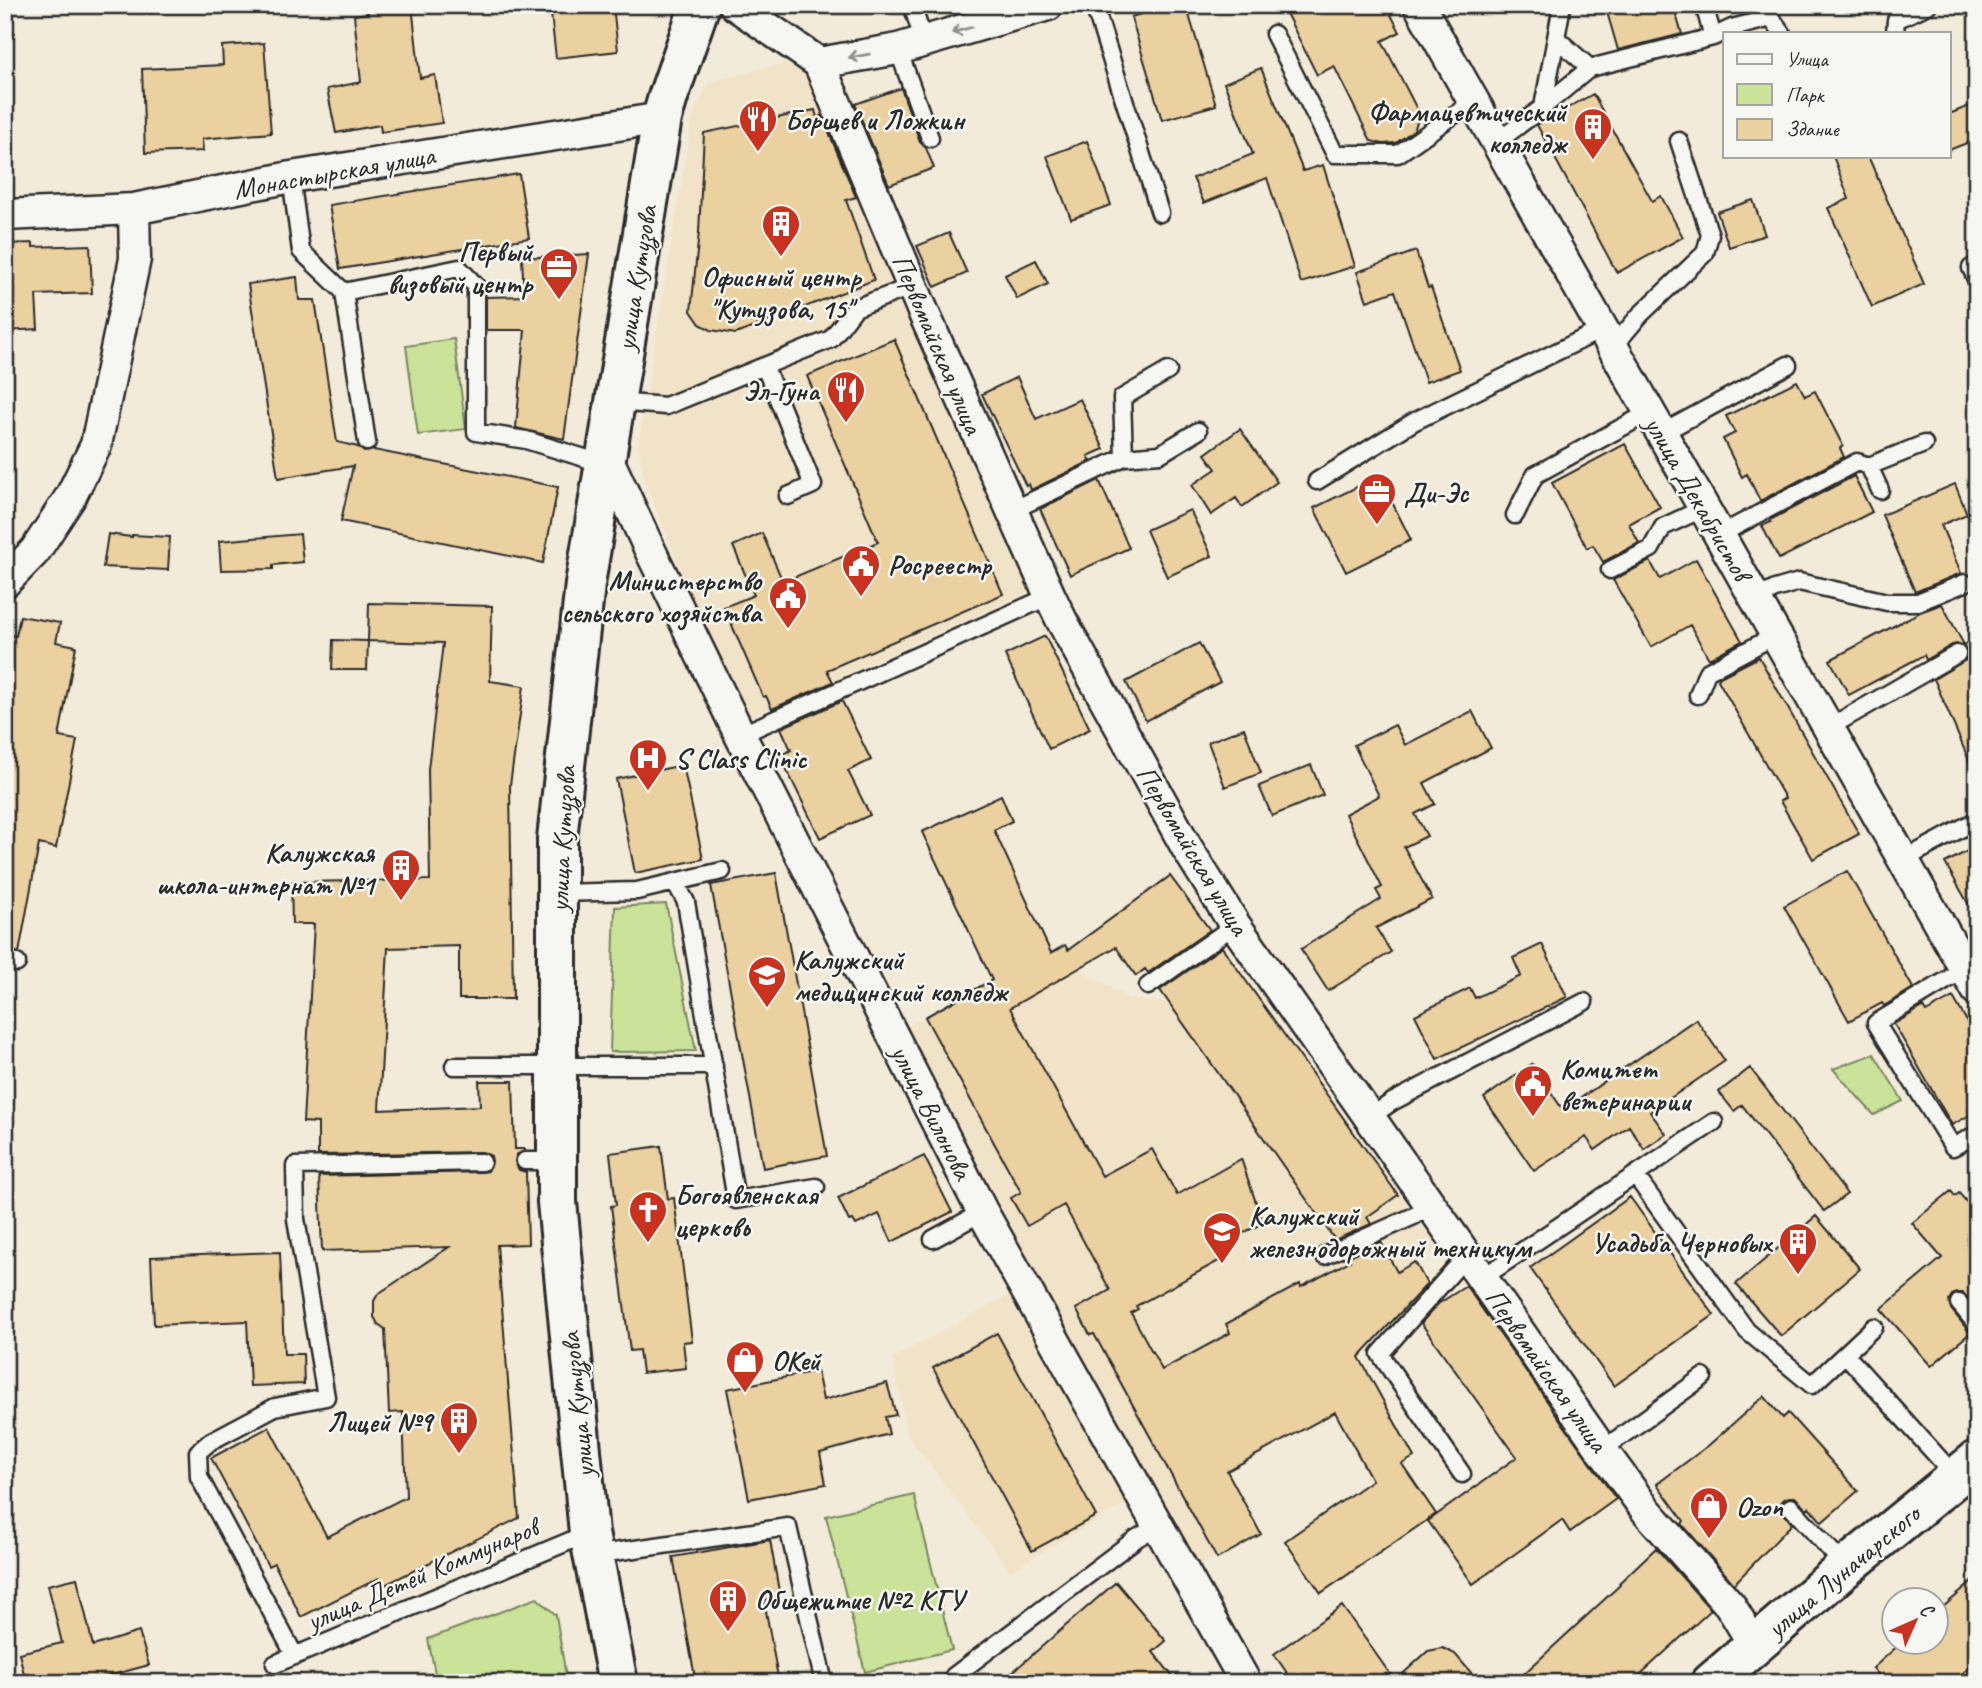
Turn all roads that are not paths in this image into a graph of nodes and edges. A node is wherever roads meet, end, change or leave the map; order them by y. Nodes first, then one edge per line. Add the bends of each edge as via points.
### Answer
1 (700, 5) edge
2 (735, 5) edge
3 (912, 5) edge
4 (1048, 5) edge
5 (1094, 5) edge
6 (1419, 5) edge
7 (1562, 5) edge
8 (1704, 5) edge
9 (1928, 5) edge
10 (996, 12) edge
11 (1769, 12) edge
12 (1723, 32) edge
13 (1724, 32) edge
14 (1781, 32) edge
15 (1895, 32) edge
16 (1274, 34) dead end
17 (1713, 37) junction
18 (1556, 38) junction
19 (911, 45) junction
20 (819, 63) junction
21 (1590, 68) junction
22 (1475, 103) junction
23 (1543, 107) junction
24 (662, 118) junction
25 (930, 138) dead end
26 (1679, 141) dead end
27 (1497, 142) junction
28 (291, 177) junction
29 (134, 209) junction
30 (1160, 213) dead end
31 (5, 215) edge
32 (913, 286) junction
33 (344, 292) junction
34 (1608, 338) junction
35 (1788, 365) dead end
36 (765, 367) junction
37 (1168, 371) dead end
38 (615, 402) junction
39 (1656, 422) junction
40 (1198, 431) dead end
41 (367, 442) dead end
42 (1924, 443) dead end
43 (1124, 457) junction
44 (605, 459) junction
45 (1869, 466) junction
46 (1317, 481) dead end
47 (1880, 490) dead end
48 (788, 496) dead end
49 (1704, 508) junction
50 (1011, 511) junction
51 (1515, 515) dead end
52 (1719, 535) junction
53 (1610, 570) dead end
54 (5, 582) edge
55 (1965, 583) dead end
56 (1050, 596) junction
57 (1756, 599) junction
58 (1776, 635) junction
59 (1957, 654) dead end
60 (1698, 695) dead end
61 (1828, 727) junction
62 (740, 735) junction
63 (1977, 820) edge
64 (1903, 860) junction
65 (722, 871) dead end
66 (675, 882) junction
67 (557, 893) junction
68 (1236, 925) junction
69 (1971, 980) edge
70 (1148, 986) dead end
71 (1584, 1002) dead end
72 (454, 1066) dead end
73 (714, 1066) junction
74 (557, 1067) junction
75 (1370, 1117) junction
76 (1714, 1122) dead end
77 (1977, 1134) edge
78 (482, 1162) dead end
79 (1635, 1175) junction
80 (817, 1187) dead end
81 (1432, 1204) junction
82 (982, 1211) junction
83 (933, 1239) dead end
84 (1324, 1256) dead end
85 (1475, 1268) junction
86 (1959, 1303) dead end
87 (1977, 1325) edge
88 (1874, 1327) dead end
89 (1845, 1354) junction
90 (1703, 1377) dead end
91 (1602, 1450) junction
92 (1966, 1468) edge
93 (1462, 1474) dead end
94 (1791, 1507) dead end
95 (1158, 1526) junction
96 (591, 1544) junction
97 (1846, 1567) junction
98 (295, 1656) junction
99 (275, 1664) dead end
100 (1732, 1670) edge
101 (618, 1683) edge
102 (824, 1683) edge
103 (949, 1683) edge
104 (1246, 1683) edge

1 - 24 main road, улица Кутузова
2 - 20 street
3 - 19 lane
4 - 10 street
5 - 30 lane
6 - 22 street, улица Декабристов
7 - 18 lane
8 - 17 lane
9 - 15 lane via 1896,20
10 -> 19 street
11 - 13 lane
11 - 14 lane
12 - 17 lane
16 - 22 lane via 1335,154 1398,154
17 - 21 lane
18 - 21 lane
18 - 23 lane
19 -> 20 street
19 - 25 lane
20 - 32 street, Первомайская улица
21 - 23 lane
22 - 27 street, улица Декабристов
23 - 27 lane
24 - 28 street, Монастырская улица
24 - 38 main road, улица Кутузова
26 - 34 lane via 1710,234 1705,253 1640,315
27 - 34 street, улица Декабристов
28 - 29 street, Монастырская улица
28 - 33 lane via 301,251
29 - 31 street, Монастырская улица
29 - 54 street via 135,259 96,445 71,496 35,551
32 - 36 lane via 855,308 831,339
32 - 50 street, Первомайская улица
33 - 41 lane
33 - 44 lane via 459,268 476,286 476,432
34 - 39 street, улица Декабристов
34 - 46 lane via 1415,421
35 - 39 lane
36 - 38 lane via 666,406
36 - 48 lane via 813,485
37 - 43 lane via 1122,398
38 - 44 main road, улица Кутузова
39 - 49 street, улица Декабристов
39 - 51 lane via 1535,475
40 - 43 lane via 1160,454
42 - 45 lane
43 - 50 lane
44 - 62 street, улица Вилонова
44 - 67 main road, улица Кутузова via 585,583 557,839
45 - 47 lane
45 - 52 lane via 1857,462
49 - 52 street, улица Декабристов
49 - 53 lane via 1662,527 1651,549
50 - 56 street, Первомайская улица
52 - 57 street, улица Декабристов
55 - 57 lane via 1917,602 1887,602 1800,582
56 - 62 lane
56 - 68 street, Первомайская улица via 1187,848
57 - 58 street, улица Декабристов
58 - 60 lane via 1707,672
58 - 61 street, улица Декабристов
59 - 61 lane
61 - 64 street, улица Декабристов
62 - 82 street, улица Вилонова
63 - 64 lane
64 - 69 street, улица Декабристов
65 - 66 lane
66 - 67 lane via 638,891
66 - 73 lane via 685,902
67 - 74 main road, улица Кутузова
68 - 70 lane
68 - 75 street, Первомайская улица
69 - 77 lane via 1876,1023 1953,1147
71 - 75 lane
72 - 74 lane
73 - 74 lane
73 - 80 lane via 737,1200
74 - 96 main road, улица Кутузова via 542,1161 557,1202
75 - 81 street, Первомайская улица
76 - 79 lane
78 - 98 lane via 295,1166 296,1219 326,1397 275,1407 198,1452 199,1477
79 - 85 lane
79 - 89 lane via 1746,1331 1812,1385
81 - 84 lane
81 - 85 street, Первомайская улица
82 - 83 lane
82 - 95 street, улица Вилонова
85 - 91 street, Первомайская улица
85 - 93 lane via 1455,1269 1380,1354
86 - 87 lane
88 - 89 lane
89 - 92 lane
90 - 91 lane
91 - 100 street, Первомайская улица via 1646,1510 1730,1605
92 - 97 main road, улица Луначарского
94 - 97 lane
95 - 103 lane
95 - 104 street, улица Вилонова
96 - 98 lane, улица Детей Коммунаров
96 - 101 main road, улица Кутузова
96 - 102 lane, улица Детей Коммунаров via 788,1527
97 - 100 main road, улица Луначарского
98 - 99 lane, улица Детей Коммунаров

